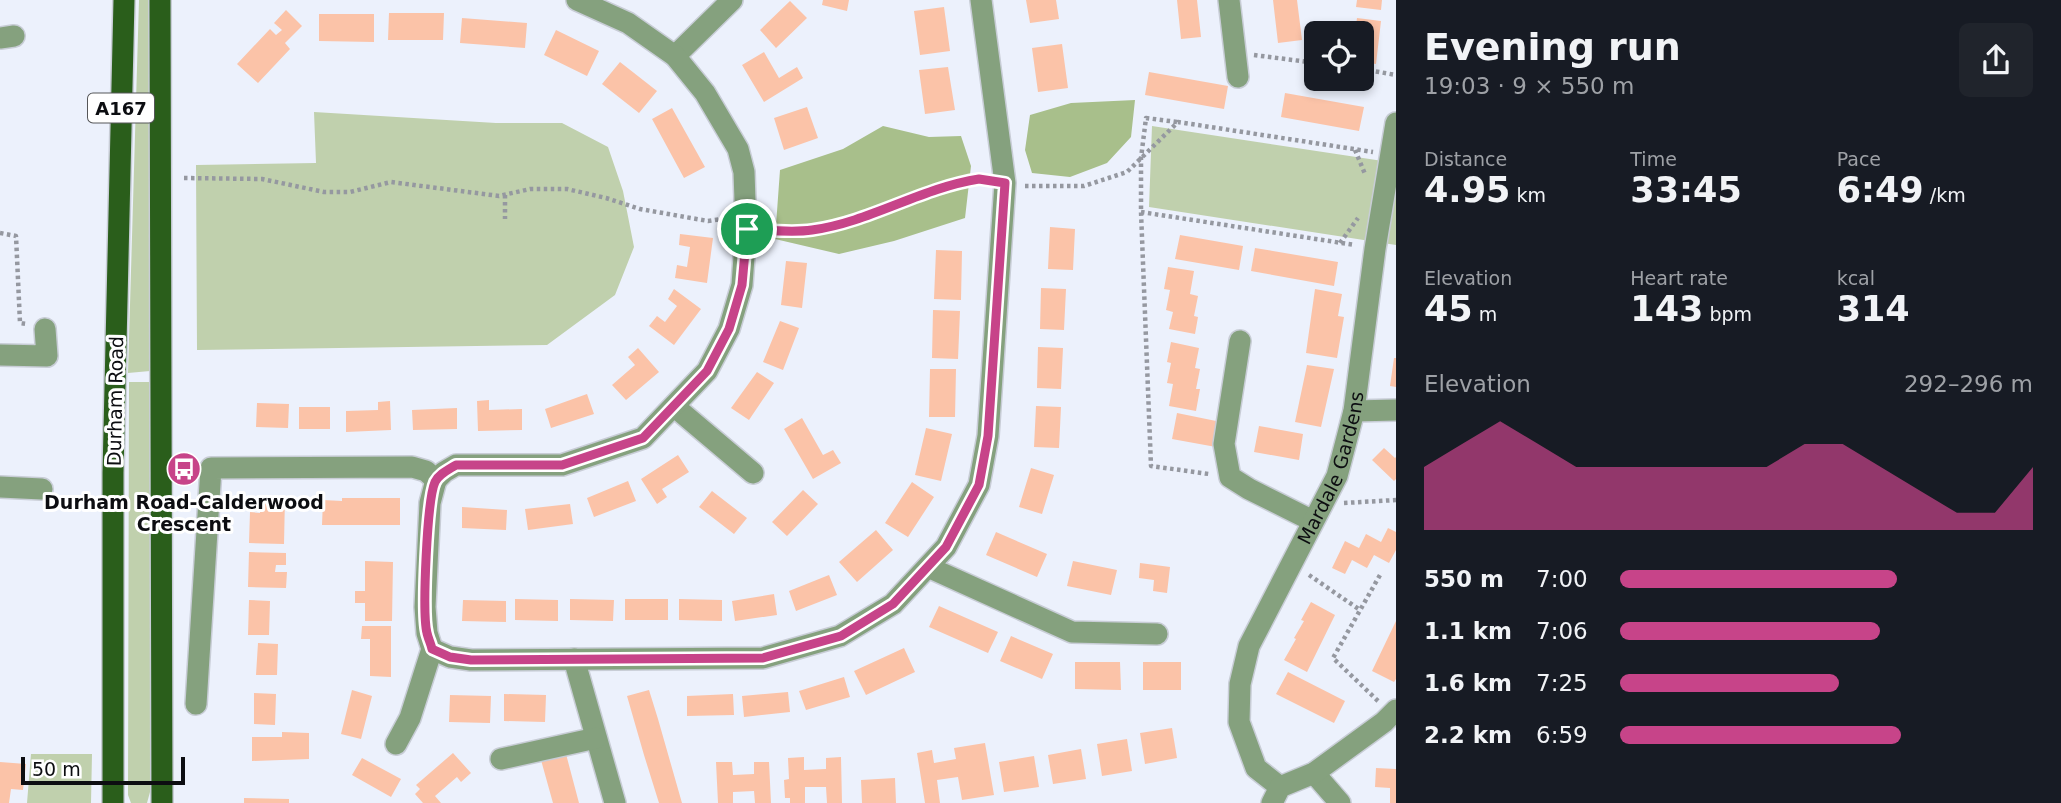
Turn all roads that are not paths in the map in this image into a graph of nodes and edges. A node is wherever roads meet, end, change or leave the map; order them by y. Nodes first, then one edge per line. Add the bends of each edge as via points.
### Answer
1 (124, 0) edge
2 (160, 0) edge
3 (175, 0) edge
4 (577, 0) edge
5 (732, 0) edge
6 (981, 0) edge
7 (1229, 0) edge
8 (160, 39) junction
9 (675, 56) junction
10 (1238, 78) dead end
11 (1396, 123) edge
12 (46, 328) road end
13 (1240, 341) dead end
14 (0, 355) edge
15 (675, 407) junction
16 (1396, 410) edge
17 (1354, 411) junction
18 (753, 473) dead end
19 (436, 480) junction
20 (0, 487) edge
21 (42, 489) dead end
22 (1317, 513) junction
23 (928, 568) junction
24 (1157, 634) dead end
25 (432, 649) junction
26 (574, 659) junction
27 (196, 704) dead end
28 (1394, 712) edge
29 (596, 737) junction
30 (396, 744) dead end
31 (501, 759) dead end
32 (1314, 773) junction
33 (1276, 795) edge
34 (113, 803) edge
35 (162, 803) edge
36 (615, 803) edge
37 (1340, 803) edge

1 - 34 main road, Durham Road / A167 via 113,473
2 - 8 main road, A167
3 - 8 main road
4 - 9 street via 628,23
5 - 9 street
6 - 23 street via 1005,183 988,436 979,485 946,547
7 - 10 street
8 - 35 main road, A167
9 - 15 street via 705,93 738,149 747,229 742,285 729,329 707,371
11 - 17 street, Mardale Gardens
12 - 14 street via 47,356
13 - 22 street via 1224,444 1230,477 1249,489
15 - 18 street
15 - 19 street via 643,438 562,465 456,465
16 - 17 street
17 - 22 street, Mardale Gardens via 1337,476
19 - 25 street via 430,503 425,607
19 - 27 street via 412,467 211,468
20 - 21 street
22 - 33 street, Mardale Gardens via 1249,646 1240,684 1239,722 1256,768
23 - 24 street via 1072,632
23 - 26 street via 893,604 841,636 763,658
25 - 26 street via 471,660
25 - 30 street via 410,718
26 - 29 street
28 - 32 street
29 - 31 street
29 - 36 street
32 - 33 street
32 - 37 street

